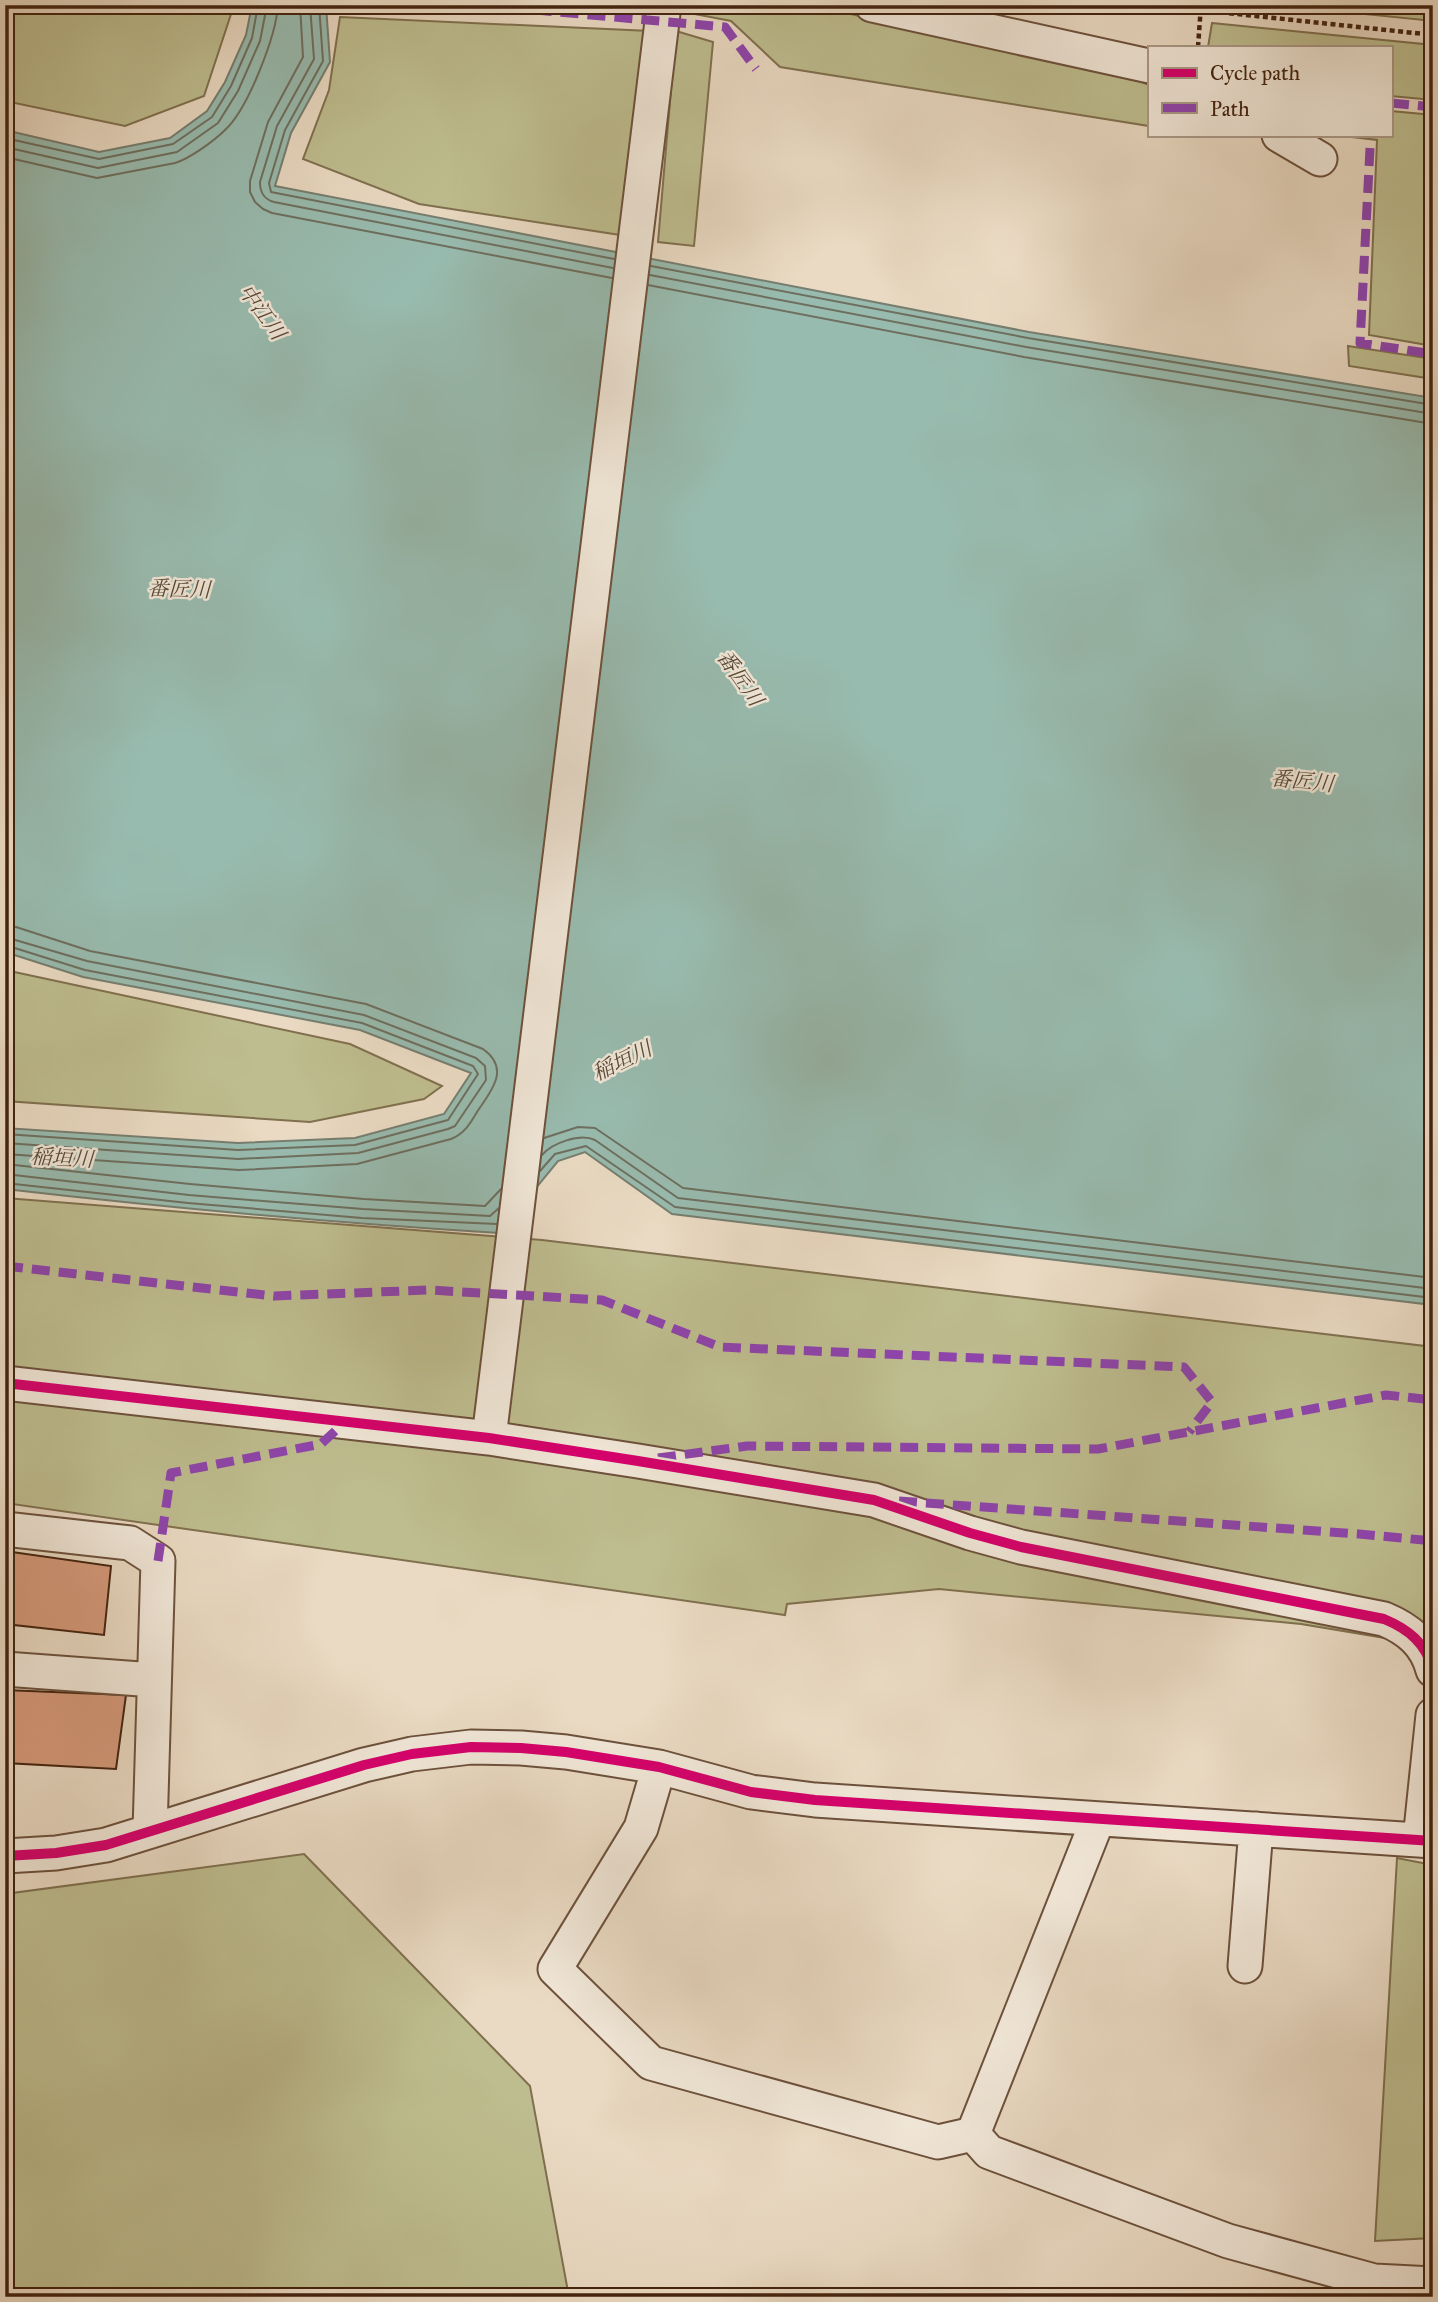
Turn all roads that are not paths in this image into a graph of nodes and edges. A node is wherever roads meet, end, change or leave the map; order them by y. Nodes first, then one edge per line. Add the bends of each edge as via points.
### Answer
1 (664, 5) edge
2 (872, 5) edge
3 (1148, 66) edge
4 (1281, 136) edge
5 (1320, 159) dead end
6 (5, 1383) edge
7 (490, 1428) junction
8 (5, 1529) edge
9 (5, 1669) edge
10 (1433, 1670) edge
11 (155, 1680) junction
12 (1433, 1715) edge
13 (659, 1768) junction
14 (1098, 1819) junction
15 (1256, 1829) junction
16 (150, 1831) junction
17 (1427, 1840) edge
18 (5, 1856) edge
19 (1245, 1966) dead end
20 (973, 2134) junction
21 (1433, 2284) edge

1 - 7 street
2 - 3 street
4 - 5 street
6 - 7 street
7 - 10 street via 874,1500 1021,1547 1384,1619 1415,1637
8 - 11 street via 130,1543 158,1561
9 - 11 street
11 - 16 street
12 - 17 street
13 - 14 street via 751,1792 815,1800
13 - 16 street via 566,1752 471,1747 364,1765
13 - 20 street via 640,1828 555,1969 651,2063 938,2142
14 - 15 street
14 - 20 street
15 - 17 street
15 - 19 street
16 - 18 street via 106,1845
20 - 21 street via 989,2152 1228,2241 1374,2281

